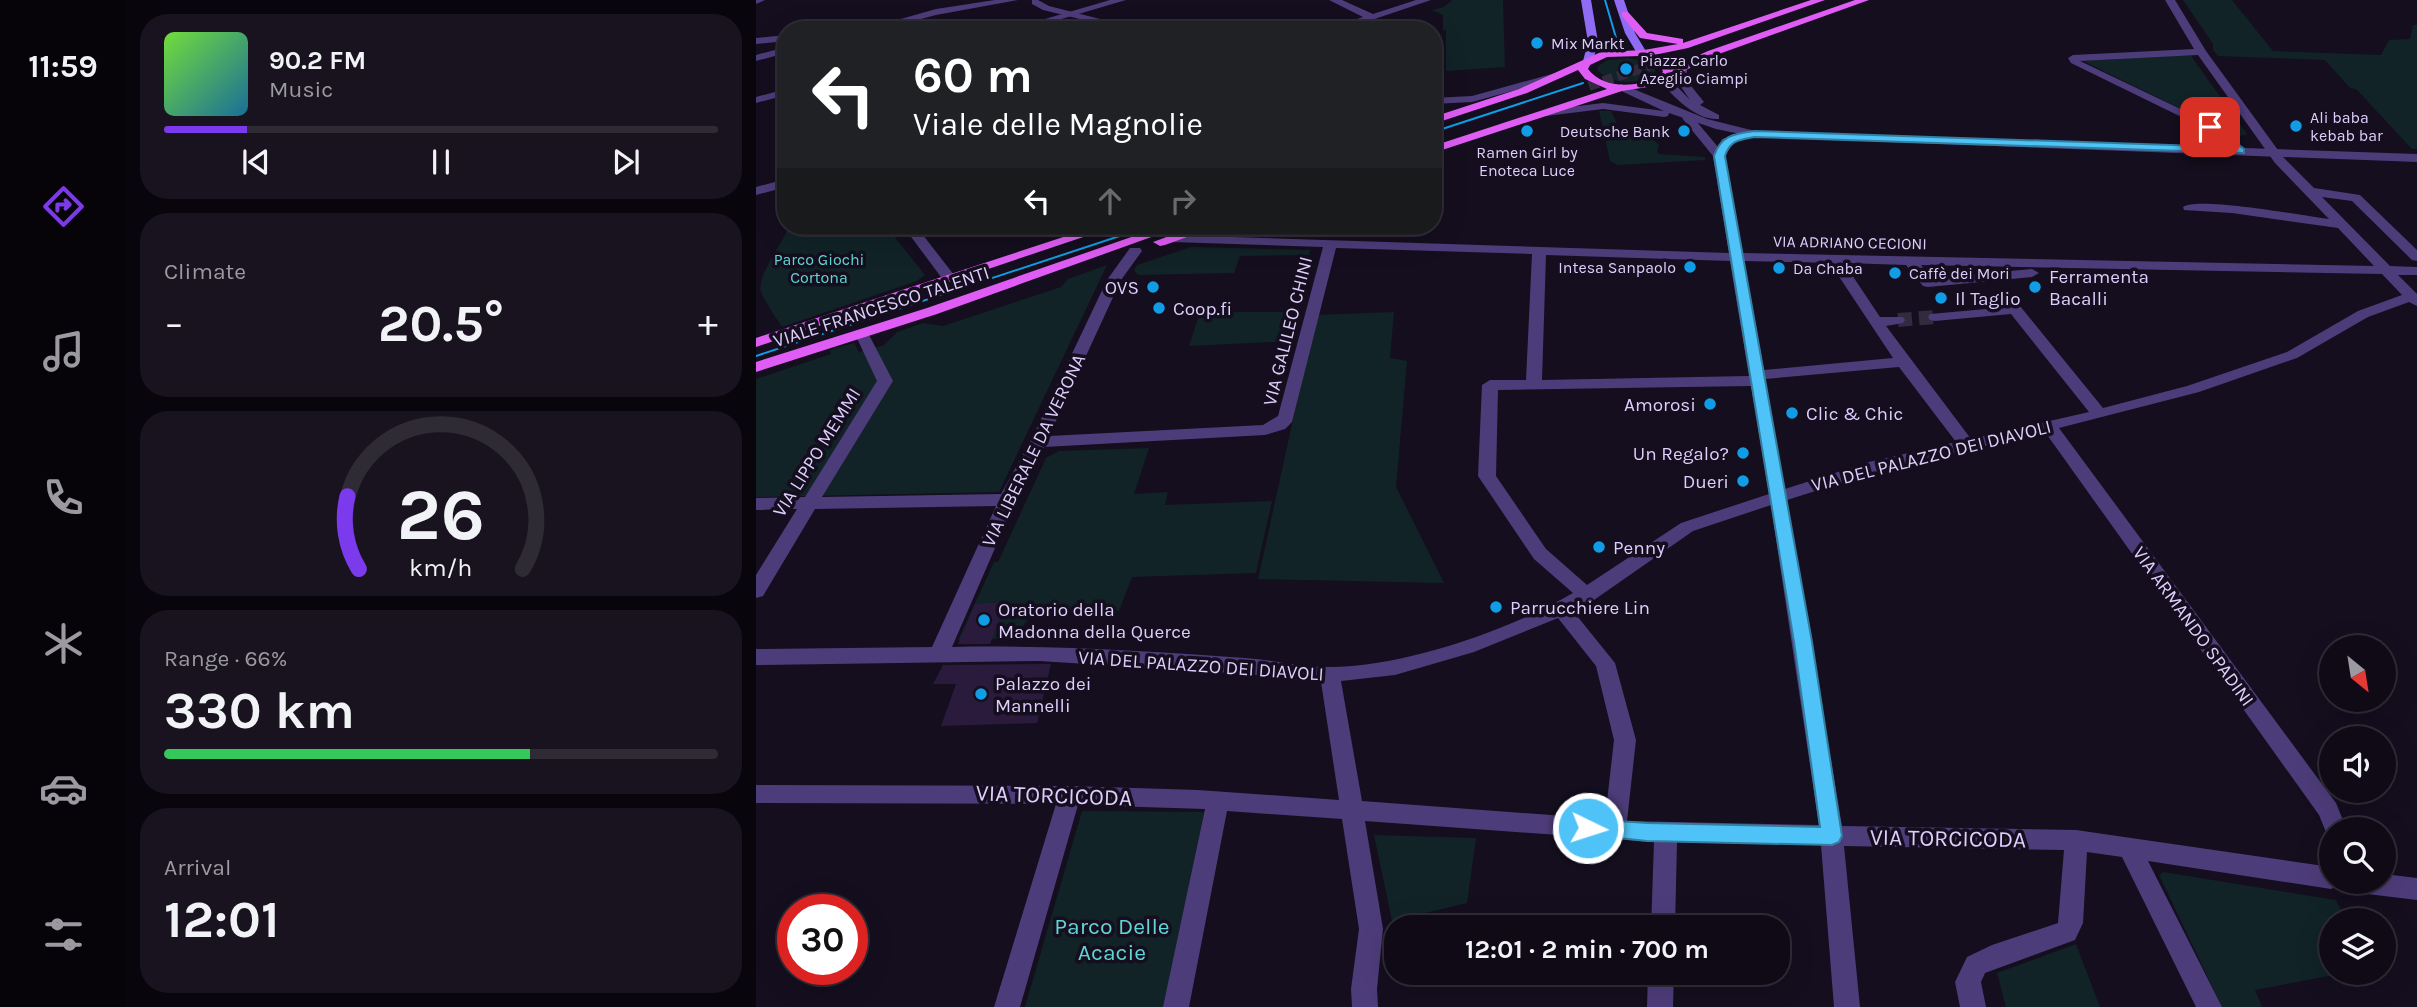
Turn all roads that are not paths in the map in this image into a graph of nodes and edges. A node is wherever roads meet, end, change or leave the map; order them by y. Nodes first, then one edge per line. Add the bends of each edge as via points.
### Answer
1 (1013, 0) edge
2 (1121, 0) edge
3 (1334, 0) edge
4 (1426, 0) edge
5 (1586, 0) edge
6 (1619, 0) edge
7 (1820, 0) edge
8 (1844, 0) edge
9 (1864, 0) edge
10 (2170, 0) edge
11 (1035, 1) edge
12 (1073, 13) junction
13 (1625, 14) junction
14 (1371, 17) junction
15 (1049, 20) junction
16 (902, 21) edge
17 (1045, 21) edge
18 (1104, 21) edge
19 (1359, 21) edge
20 (1730, 30) junction
21 (777, 39) edge
22 (756, 41) edge
23 (2201, 52) junction
24 (777, 53) edge
25 (1642, 53) junction
26 (756, 58) edge
27 (1586, 62) junction
28 (1677, 62) junction
29 (1559, 75) junction
30 (1666, 76) junction
31 (1589, 86) tunnel mouth
32 (1621, 87) junction
33 (777, 96) edge
34 (756, 100) edge
35 (1442, 101) edge
36 (1709, 114) junction
37 (1442, 118) edge
38 (1688, 118) junction
39 (1496, 128) junction
40 (1755, 134) junction
41 (1818, 135) junction
42 (1442, 136) edge
43 (1442, 147) edge
44 (2241, 151) junction
45 (2273, 153) junction
46 (1719, 156) junction
47 (2417, 158) edge
48 (777, 185) edge
49 (756, 191) edge
50 (2312, 192) junction
51 (2189, 206) dead end
52 (2343, 225) junction
53 (916, 235) edge
54 (1081, 235) edge
55 (1165, 235) edge
56 (1168, 235) edge
57 (1194, 235) edge
58 (1216, 235) edge
59 (1226, 240) junction
60 (1330, 244) junction
61 (1135, 251) junction
62 (1539, 251) junction
63 (1737, 257) junction
64 (2417, 257) edge
65 (1834, 259) junction
66 (1910, 260) junction
67 (2034, 263) junction
68 (2389, 271) junction
69 (2417, 271) edge
70 (949, 278) junction
71 (1018, 282) junction
72 (2412, 292) edge
73 (1936, 317) tunnel mouth
74 (1899, 320) tunnel mouth
75 (1878, 322) junction
76 (862, 334) junction
77 (756, 343) edge
78 (1903, 362) junction
79 (756, 366) edge
80 (1758, 378) junction
81 (1534, 384) junction
82 (2098, 413) junction
83 (2048, 425) junction
84 (1038, 442) junction
85 (1966, 444) junction
86 (1777, 496) junction
87 (1007, 500) junction
88 (809, 503) junction
89 (756, 504) edge
90 (756, 591) edge
91 (1587, 594) junction
92 (1561, 609) junction
93 (939, 653) junction
94 (756, 657) edge
95 (1330, 675) junction
96 (756, 794) edge
97 (1070, 795) junction
98 (1218, 801) junction
99 (1352, 811) junction
100 (2331, 817) edge
101 (1615, 830) junction
102 (1666, 833) junction
103 (1832, 836) junction
104 (2076, 840) junction
105 (2129, 847) junction
106 (2319, 876) edge
107 (2396, 886) edge
108 (2417, 889) edge
109 (1663, 915) edge
110 (1661, 985) edge
111 (1007, 1007) edge
112 (1176, 1007) edge
113 (1366, 1007) edge
114 (1660, 1007) edge
115 (1847, 1007) edge
116 (1973, 1007) edge
117 (2208, 1007) edge

1 - 16 street
2 - 12 street
3 - 14 street
4 - 14 street
5 - 27 main road via 1593,43
6 - 13 main road
7 - 20 main road
8 - 28 main road
9 - 28 main road
10 - 23 street
11 - 12 street
11 - 15 street
12 - 15 street
12 - 18 street
13 - 20 main road via 1642,35 1657,40 1684,40
13 - 25 main road
14 - 19 street
15 - 17 street
20 - 25 main road via 1681,47
21 - 22 street
23 - 44 street via 2073,59 2210,127
23 - 45 street
24 - 26 street
25 - 27 main road via 1611,54
25 - 30 main road via 1664,62
27 - 29 main road
27 - 32 main road via 1583,69 1589,78
28 - 30 main road
28 - 36 street via 1684,84
29 - 35 street via 1472,99
29 - 37 main road
30 - 32 main road via 1646,86
30 - 36 street via 1677,95
31 - 42 main road
32 - 38 street
32 - 39 main road
33 - 34 street
36 - 41 street via 1743,125
38 - 39 street via 1610,106 1559,110
38 - 40 street
38 - 46 street
39 - 43 main road
40 - 41 street
40 - 46 street via 1726,141
41 - 44 street
44 - 45 street
45 - 47 street
45 - 50 street
46 - 63 street
48 - 49 street
50 - 52 street
50 - 64 street via 2356,198
51 - 52 street
52 - 68 street
53 - 70 street
54 - 70 main road, VIALE FRANCESCO TALENTI
55 - 71 main road, VIALE FRANCESCO TALENTI
56 - 61 main road, VIALE FRANCESCO TALENTI
57 - 59 street, VIA ADRIANO CECIONI
58 - 59 street
59 - 60 street, VIA ADRIANO CECIONI
60 - 62 street, VIA ADRIANO CECIONI
60 - 84 street, VIA GALILEO CHINI via 1286,418 1279,425 1265,430
61 - 71 main road, VIALE FRANCESCO TALENTI via 1077,270
61 - 84 street, VIA LIBERALE DA VERONA via 1115,276
62 - 63 street, VIA ADRIANO CECIONI
62 - 81 street
63 - 65 street, VIA ADRIANO CECIONI
63 - 80 street
65 - 66 street, VIA ADRIANO CECIONI
65 - 75 street
66 - 67 street, VIA ADRIANO CECIONI
66 - 67 street via 1928,283 2039,272
67 - 68 street, VIA ADRIANO CECIONI
68 - 69 street, VIA ADRIANO CECIONI
68 - 72 street
70 - 77 main road, VIALE FRANCESCO TALENTI
71 - 76 main road, VIALE FRANCESCO TALENTI
72 - 82 street, VIA DEL PALAZZO DEI DIAVOLI via 2280,360 2193,389
73 - 82 street via 2015,309
74 - 75 street
75 - 78 street
76 - 79 main road, VIALE FRANCESCO TALENTI
76 - 88 street, VIA LIPPO MEMMI via 885,381
78 - 80 street
78 - 85 street
80 - 81 street
80 - 86 street
81 - 91 street via 1490,385 1487,476 1540,554
82 - 83 street, VIA DEL PALAZZO DEI DIAVOLI
83 - 85 street, VIA DEL PALAZZO DEI DIAVOLI
83 - 100 street, VIA ARMANDO SPADINI
84 - 87 street, VIA LIBERALE DA VERONA
85 - 86 street, VIA DEL PALAZZO DEI DIAVOLI
86 - 91 street, VIA DEL PALAZZO DEI DIAVOLI via 1687,527
86 - 103 street
87 - 88 street
87 - 93 street, VIA LIBERALE DA VERONA
88 - 89 street
88 - 90 street, VIA LIPPO MEMMI
91 - 92 street, VIA DEL PALAZZO DEI DIAVOLI
92 - 95 street, VIA DEL PALAZZO DEI DIAVOLI via 1443,656
92 - 101 street via 1605,663 1622,727 1625,740
93 - 94 street, VIA DEL PALAZZO DEI DIAVOLI
93 - 95 street, VIA DEL PALAZZO DEI DIAVOLI via 1053,654
95 - 99 street
96 - 97 street, VIA TORCICODA
97 - 98 street, VIA TORCICODA
97 - 111 street
98 - 99 street, VIA TORCICODA
98 - 112 street
99 - 101 street, VIA TORCICODA
99 - 113 street via 1371,929
101 - 102 street, VIA TORCICODA
102 - 103 street, VIA TORCICODA
102 - 109 street
103 - 104 street, VIA TORCICODA
103 - 115 street
104 - 105 street, VIA TORCICODA
104 - 116 street via 2071,923 2066,932 1976,965 1968,982
105 - 106 street, VIA TORCICODA
105 - 117 street
107 - 108 street
110 - 114 street

